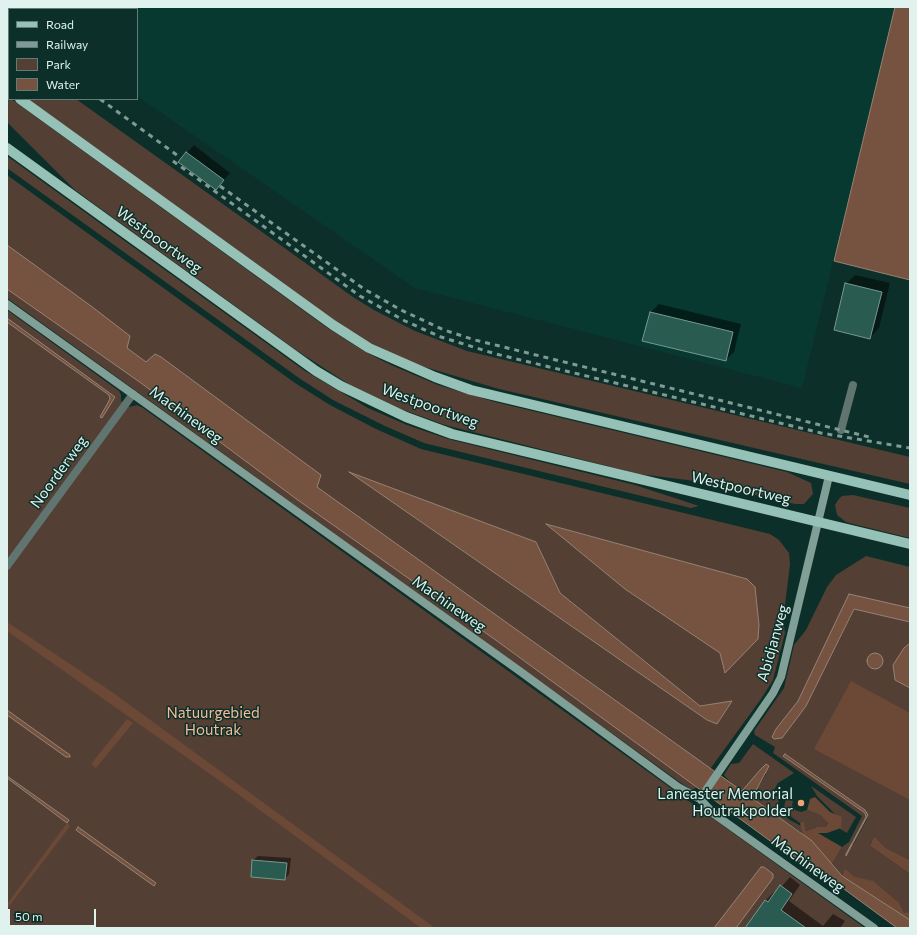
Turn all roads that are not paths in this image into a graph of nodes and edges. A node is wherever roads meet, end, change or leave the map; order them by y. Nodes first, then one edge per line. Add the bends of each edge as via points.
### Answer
1 (21, 100) edge
2 (7, 148) edge
3 (7, 304) edge
4 (853, 385) dead end
5 (133, 394) junction
6 (841, 430) dead end
7 (829, 476) junction
8 (910, 495) edge
9 (818, 521) junction
10 (910, 544) edge
11 (7, 566) edge
12 (702, 796) junction
13 (874, 928) edge

1 - 7 main road, Westpoortweg via 333,325 369,348 434,377 471,390
2 - 9 main road, Westpoortweg via 275,343 341,386 371,401 452,434
3 - 5 street, Machineweg
4 - 6 street
5 - 11 street, Noorderweg
5 - 12 street, Machineweg via 678,787
7 - 8 main road, Westpoortweg
7 - 9 street, Abidjanweg
9 - 10 main road, Westpoortweg
9 - 12 street, Abidjanweg via 781,677 773,693
12 - 13 street, Machineweg via 714,814

